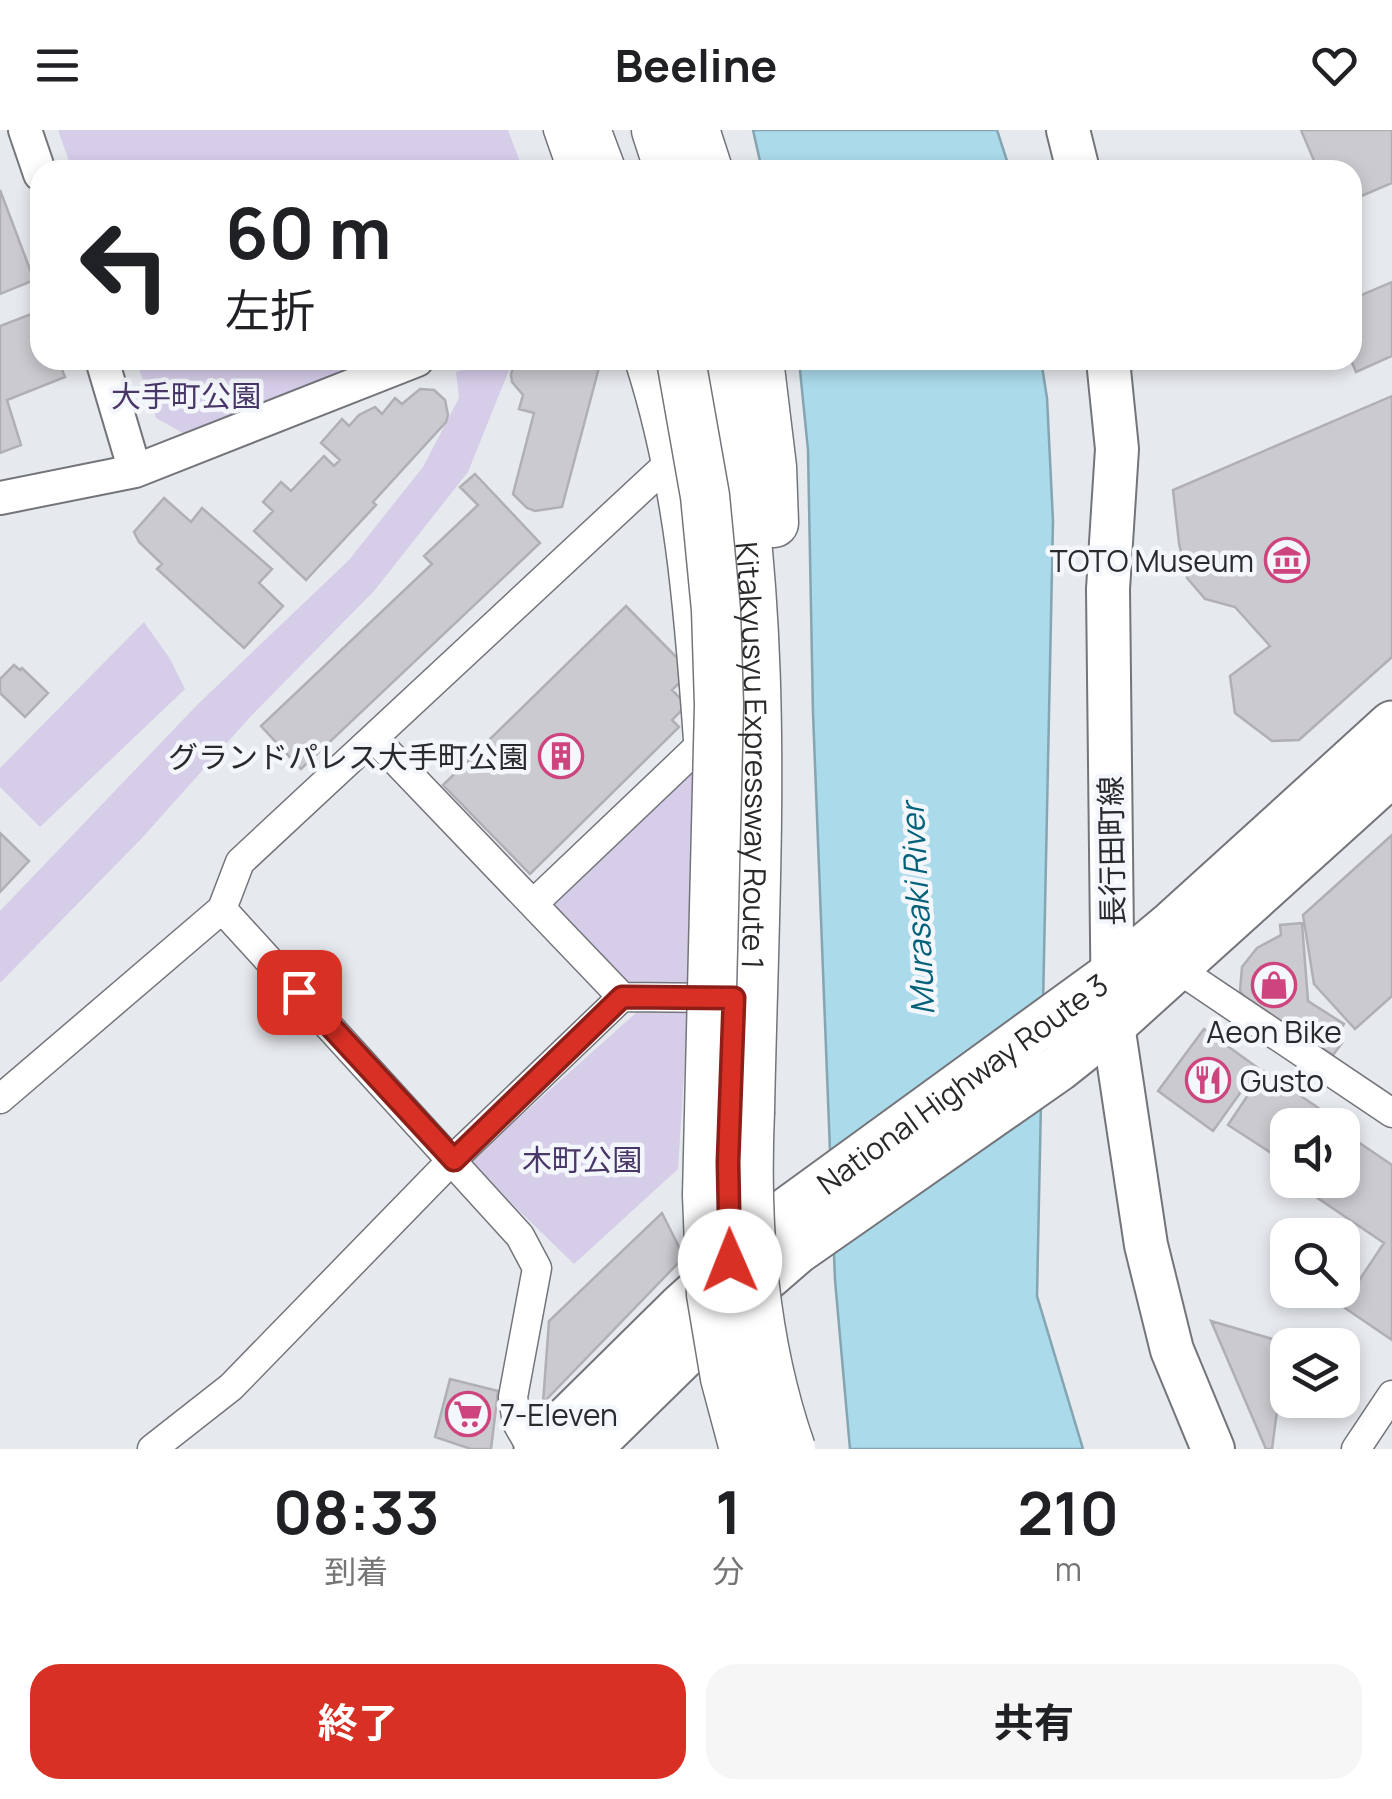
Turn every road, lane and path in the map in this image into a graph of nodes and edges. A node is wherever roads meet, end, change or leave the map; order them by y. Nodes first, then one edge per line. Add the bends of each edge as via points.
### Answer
1 (25, 130) edge
2 (558, 130) edge
3 (586, 130) edge
4 (618, 130) edge
5 (638, 130) edge
6 (656, 130) edge
7 (695, 130) edge
8 (1068, 130) edge
9 (35, 160) edge
10 (568, 160) edge
11 (597, 160) edge
12 (628, 160) edge
13 (647, 160) edge
14 (666, 160) edge
15 (705, 160) edge
16 (1076, 160) edge
17 (105, 370) edge
18 (393, 370) edge
19 (642, 370) edge
20 (663, 370) edge
21 (683, 370) edge
22 (699, 370) edge
23 (721, 370) edge
24 (760, 370) edge
25 (1109, 370) edge
26 (711, 423) junction
27 (667, 465) junction
28 (136, 471) junction
29 (0, 498) edge
30 (716, 610) junction
31 (1392, 724) edge
32 (376, 739) junction
33 (743, 744) junction
34 (698, 747) junction
35 (1392, 773) edge
36 (533, 904) junction
37 (222, 908) junction
38 (1178, 969) junction
39 (1112, 974) junction
40 (622, 997) junction
41 (734, 998) junction
42 (1113, 1025) junction
43 (0, 1098) edge
44 (750, 1110) junction
45 (1392, 1113) edge
46 (454, 1160) junction
47 (793, 1230) junction
48 (734, 1282) junction
49 (1392, 1394) edge
50 (152, 1449) edge
51 (534, 1449) edge
52 (588, 1449) edge
53 (744, 1449) edge
54 (790, 1449) edge
55 (1212, 1449) edge
56 (1356, 1449) edge

1 - 9 street
2 - 10 street
3 - 11 highway
4 - 12 highway
5 - 13 street
6 - 14 highway
7 - 15 highway
8 - 16 main road
17 - 28 street
18 - 28 street
19 - 27 street
20 - 30 highway, bridge
21 - 30 highway, Kitakyusyu Expressway Route 1, bridge
22 - 26 street
23 - 44 highway, Kitakyusyu Expressway Route 1 via 742,484 759,699
24 - 44 highway via 775,580
25 - 39 main road, 長行田町線 via 1117,449 1108,588
26 - 27 street
26 - 33 street via 734,578
27 - 32 street
27 - 34 street via 688,596
28 - 29 street
30 - 53 highway, Kitakyusyu Expressway Route 1, bridge via 707,1194 711,1294
31 - 39 highway, National Highway Route 3
32 - 36 street
32 - 37 street via 240,862
33 - 34 street
33 - 41 street
34 - 36 street
35 - 38 highway, National Highway Route 3
36 - 40 street
37 - 43 street
37 - 46 street
38 - 42 highway, National Highway Route 3
38 - 45 street
39 - 42 main road, 長行田町線
39 - 47 highway, National Highway Route 3
40 - 41 street
40 - 46 street
41 - 48 street via 728,1162
42 - 47 highway, National Highway Route 3 via 1059,1068
42 - 55 main road, 長行田町線 via 1146,1245 1172,1350
44 - 54 highway, Kitakyusyu Expressway Route 1, bridge via 746,1187 753,1278
46 - 50 street via 230,1387
46 - 51 street via 520,1236 536,1268 514,1397 517,1423
47 - 48 highway, National Highway Route 3
48 - 51 highway, National Highway Route 3
48 - 52 highway, National Highway Route 3
49 - 56 street

